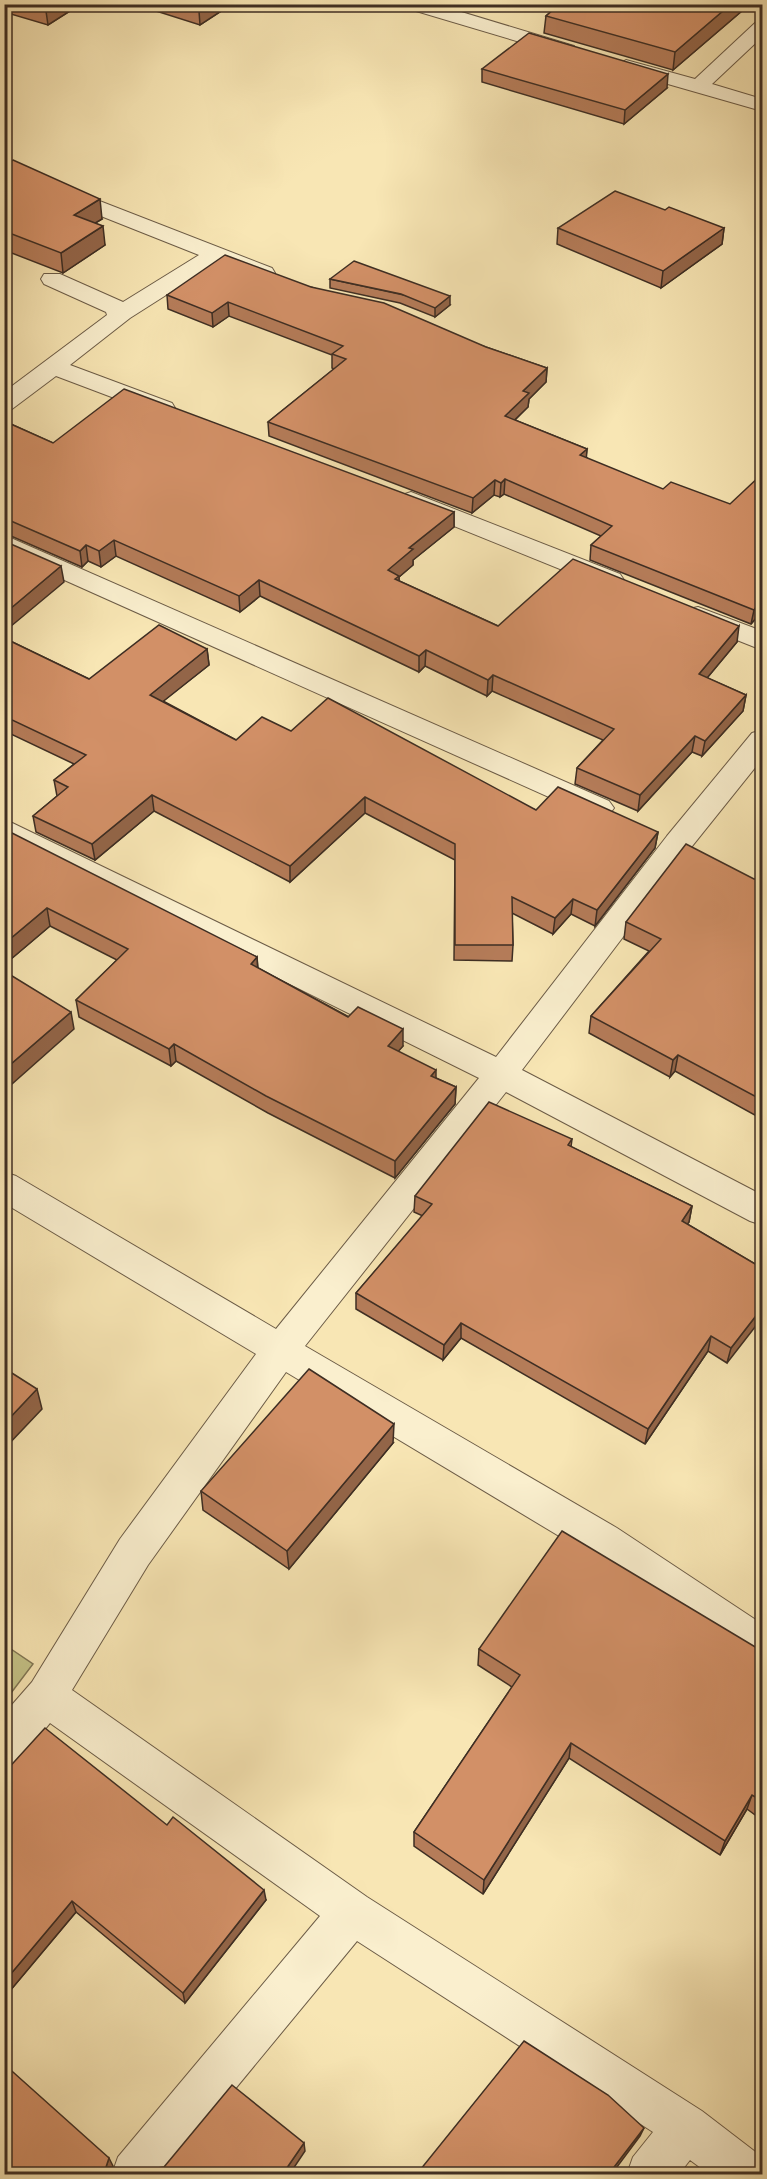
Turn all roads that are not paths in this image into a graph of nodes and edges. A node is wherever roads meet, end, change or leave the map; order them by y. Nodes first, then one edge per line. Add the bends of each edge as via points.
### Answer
1 (413, 4) edge
2 (762, 27) edge
3 (587, 55) edge
4 (609, 62) edge
5 (698, 87) junction
6 (762, 105) edge
7 (43, 184) edge
8 (214, 255) junction
9 (52, 279) dead end
10 (288, 282) edge
11 (120, 314) junction
12 (55, 368) junction
13 (4, 404) edge
14 (190, 418) edge
15 (392, 493) edge
16 (4, 543) edge
17 (632, 588) edge
18 (676, 606) edge
19 (762, 641) edge
20 (762, 740) edge
21 (623, 819) edge
22 (4, 829) edge
23 (501, 1074) junction
24 (4, 1186) edge
25 (762, 1211) edge
26 (282, 1348) junction
27 (762, 1646) edge
28 (46, 1696) junction
29 (4, 1747) edge
30 (352, 1912) junction
31 (686, 2127) junction
32 (135, 2175) edge
33 (650, 2175) edge
34 (746, 2175) edge

1 - 3 street
2 - 5 street
4 - 5 street
5 - 6 street
7 - 8 street
8 - 10 street
8 - 11 street
9 - 11 street via 117,308
11 - 12 street
12 - 13 street
12 - 14 street
15 - 17 street
16 - 21 street
18 - 19 street
20 - 23 street via 677,843
22 - 23 street
23 - 25 street
23 - 26 street
24 - 26 street
26 - 27 street via 603,1540
26 - 28 street via 134,1552
28 - 29 street
28 - 30 street
30 - 31 street
30 - 32 street
31 - 33 street
31 - 34 street

